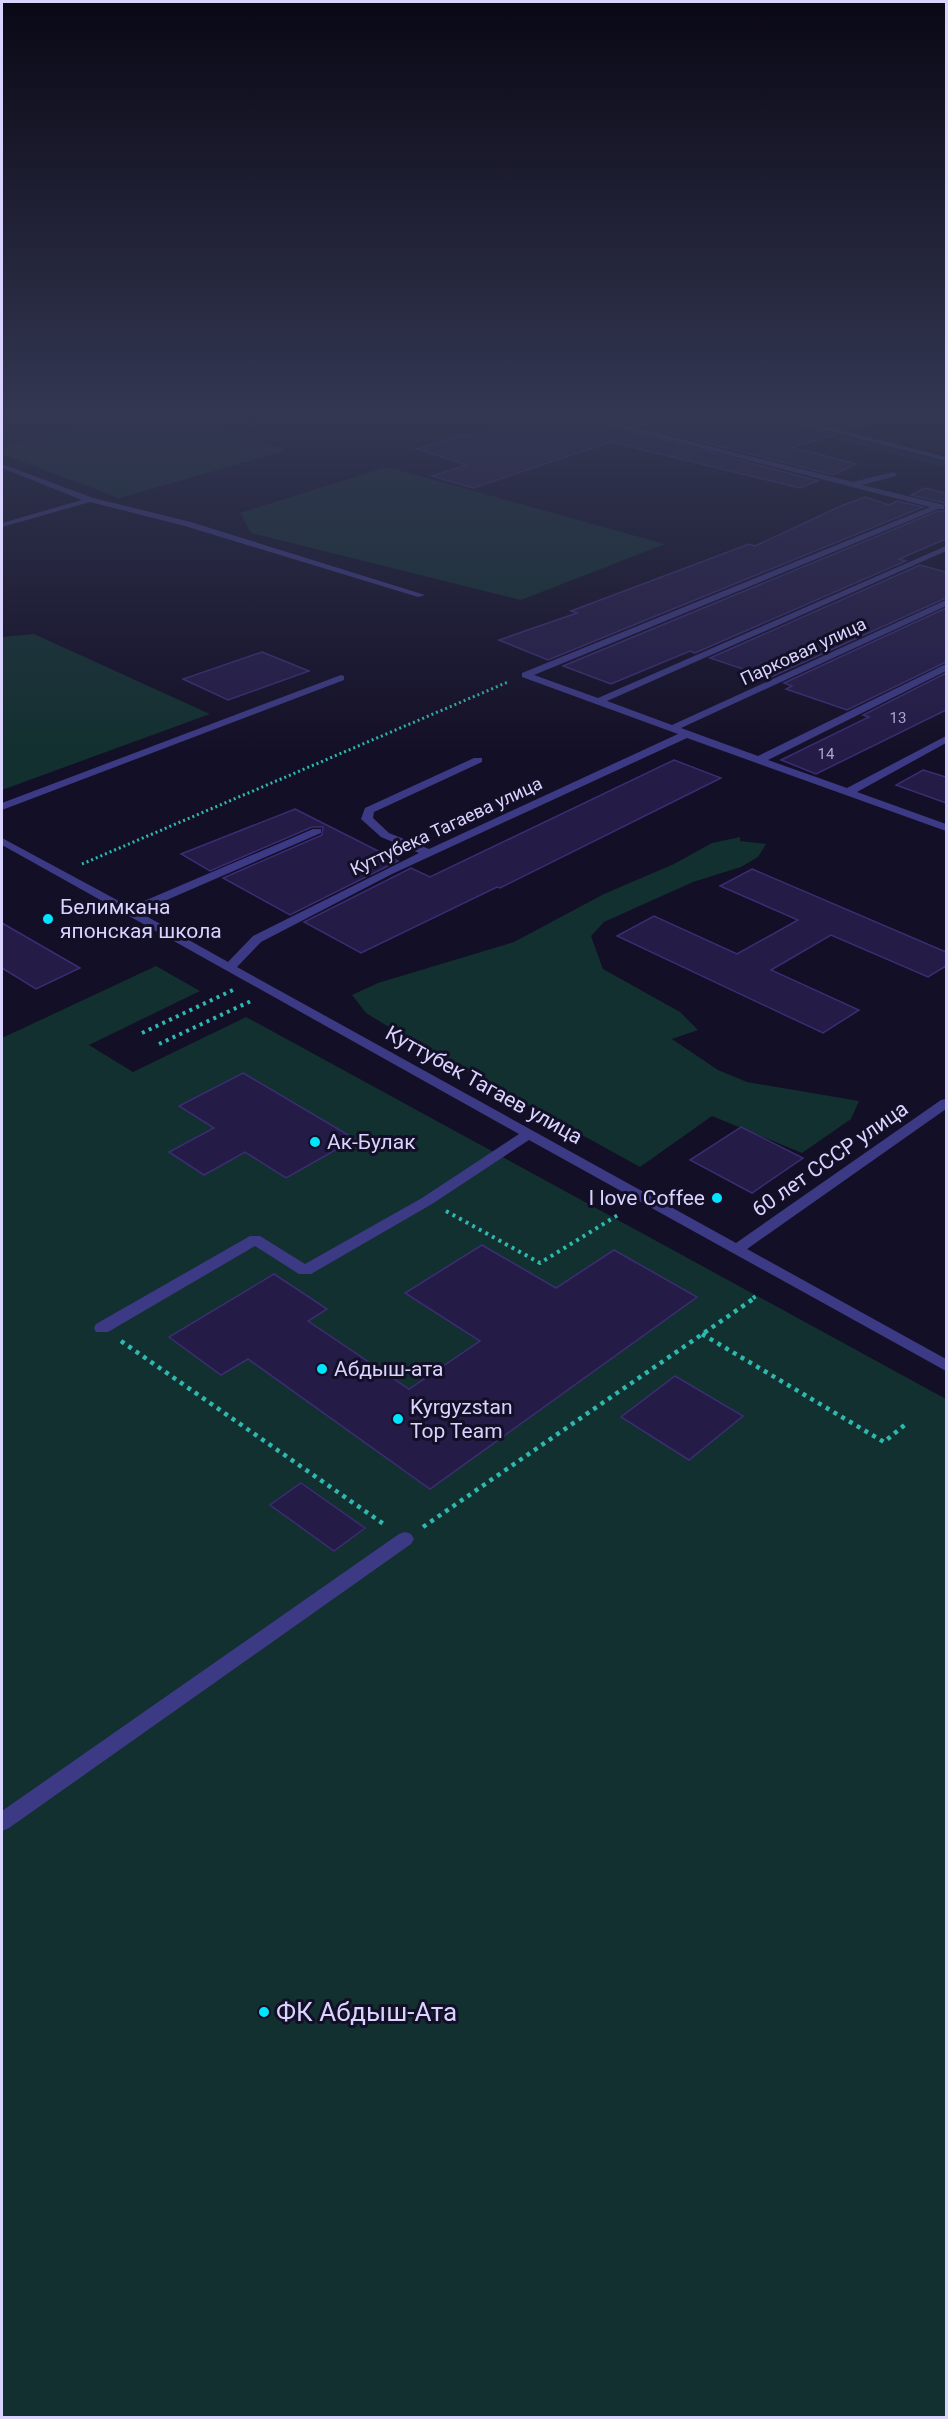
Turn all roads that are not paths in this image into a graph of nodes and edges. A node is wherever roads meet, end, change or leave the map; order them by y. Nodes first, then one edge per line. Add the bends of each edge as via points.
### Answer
1 (204, 529) edge
2 (888, 529) edge
3 (946, 548) edge
4 (421, 595) dead end
5 (946, 603) edge
6 (946, 667) edge
7 (341, 678) dead end
8 (598, 701) junction
9 (673, 728) junction
10 (689, 733) junction
11 (946, 739) edge
12 (760, 759) junction
13 (478, 760) dead end
14 (848, 792) junction
15 (2, 807) edge
16 (946, 828) edge
17 (317, 831) dead end
18 (2, 841) edge
19 (429, 853) junction
20 (129, 912) junction
21 (229, 968) junction
22 (946, 1103) edge
23 (529, 1134) junction
24 (736, 1249) junction
25 (102, 1328) road end
26 (946, 1366) edge
27 (405, 1539) road end
28 (2, 1822) edge

1 - 4 street
2 - 8 street via 525,675
3 - 8 street
5 - 9 street, Парковая улица
6 - 12 street
7 - 15 street
8 - 9 street
9 - 10 street
10 - 12 street
10 - 19 street, Куттубека Тагаева улица
11 - 14 street
12 - 14 street
13 - 19 street via 369,810 367,819 385,835
14 - 16 street
17 - 20 street
18 - 20 street, Куттубек Тагаев улица
19 - 21 street, Куттубека Тагаева улица via 257,939
20 - 21 street, Куттубек Тагаев улица
21 - 23 street, Куттубек Тагаев улица
22 - 24 street, 60 лет СССР улица
23 - 24 street, Куттубек Тагаев улица
23 - 25 street via 427,1201 305,1272 255,1239
24 - 26 street, Куттубек Тагаев улица
27 - 28 street

